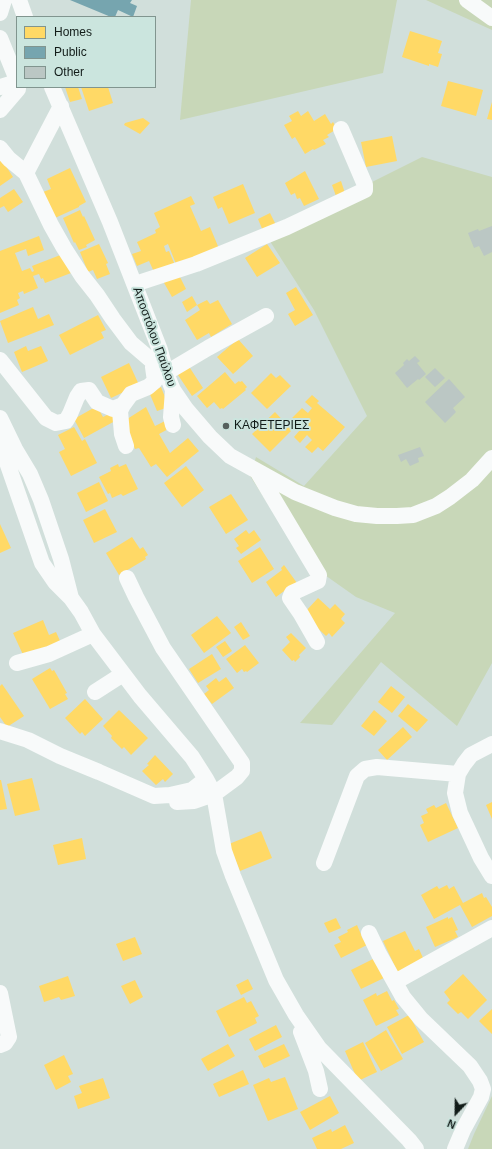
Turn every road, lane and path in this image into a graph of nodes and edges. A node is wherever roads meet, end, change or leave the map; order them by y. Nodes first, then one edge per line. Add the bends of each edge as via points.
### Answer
1 (4, 0) edge
2 (19, 0) edge
3 (467, 0) edge
4 (0, 13) edge
5 (25, 16) edge
6 (492, 18) edge
7 (0, 38) edge
8 (16, 78) edge
9 (16, 81) edge
10 (0, 87) edge
11 (18, 88) edge
12 (52, 88) edge
13 (60, 106) junction
14 (0, 110) edge
15 (341, 129) dead end
16 (0, 148) edge
17 (26, 173) junction
18 (135, 284) junction
19 (266, 316) dead end
20 (0, 360) edge
21 (160, 362) junction
22 (173, 390) junction
23 (123, 404) junction
24 (0, 418) edge
25 (173, 425) dead end
26 (0, 442) edge
27 (126, 446) dead end
28 (492, 458) edge
29 (257, 471) junction
30 (127, 578) dead end
31 (71, 598) junction
32 (93, 634) junction
33 (317, 642) dead end
34 (17, 663) dead end
35 (123, 674) junction
36 (95, 692) dead end
37 (0, 731) edge
38 (492, 744) edge
39 (458, 774) junction
40 (206, 779) junction
41 (214, 794) junction
42 (154, 796) junction
43 (324, 863) dead end
44 (492, 876) edge
45 (492, 928) edge
46 (369, 933) dead end
47 (395, 982) junction
48 (0, 993) edge
49 (296, 1015) junction
50 (0, 1045) edge
51 (320, 1089) dead end
52 (416, 1149) edge
53 (456, 1149) edge

1 - 4 street
2 - 5 street
3 - 6 street
7 - 8 street
9 - 10 street
11 - 14 street
12 - 13 street, Αποστόλου Παύλου
13 - 17 street
13 - 18 street, Αποστόλου Παύλου
15 - 18 street via 365,190 287,227 196,264
16 - 17 street
17 - 21 street via 51,224 82,276 131,343
18 - 21 street, Αποστόλου Παύλου
19 - 21 street via 208,348
20 - 23 street via 46,418 56,423 66,421 81,391 88,390 98,402 113,409
21 - 22 street, Αποστόλου Παύλου
21 - 23 street via 153,367 153,384 131,394
22 - 25 street
22 - 29 street, Αποστόλου Παύλου via 210,437 230,456
23 - 27 street via 120,421
24 - 31 street via 41,500
26 - 31 street via 42,563 55,582
28 - 29 street, Αποστόλου Παύλου via 472,480 436,506 413,515 397,516 356,514 334,508 295,492
29 - 33 street via 318,575 318,581 292,593 290,598
30 - 41 street via 163,648 242,763 242,771 237,777
31 - 32 street
32 - 34 street via 49,654
32 - 35 street
35 - 36 street
35 - 40 street via 192,757
37 - 42 street via 28,740
38 - 39 street via 471,755
39 - 43 street via 377,767 365,769 357,776
39 - 44 street via 455,793 460,813
40 - 41 street
40 - 42 street via 192,790
41 - 42 street via 194,801 176,802
41 - 49 street via 224,851 232,876 276,980
45 - 47 street
46 - 47 street
47 - 53 street via 421,1019 470,1066 483,1089
48 - 50 street via 9,1037
49 - 51 street
49 - 52 street via 319,1048

